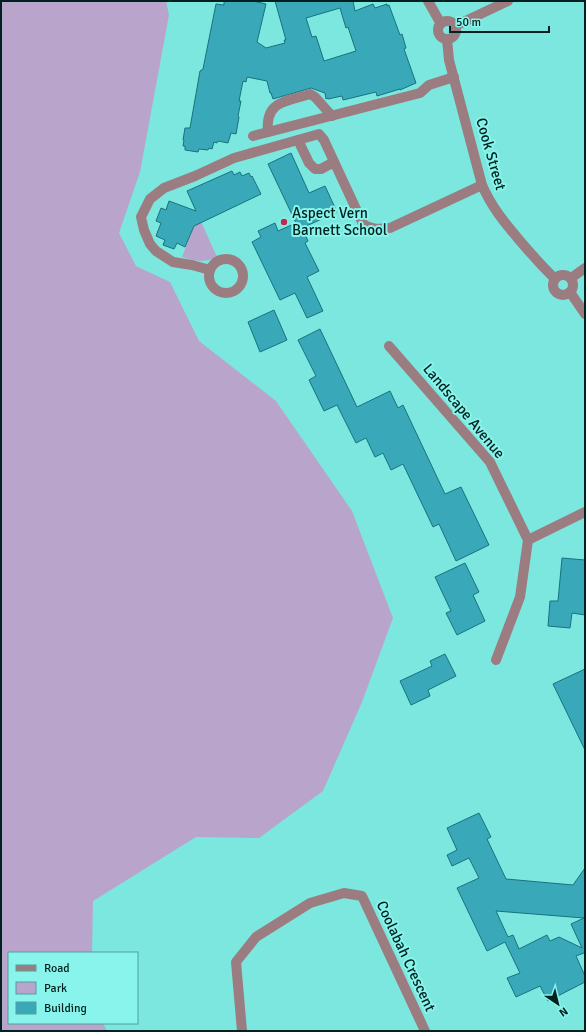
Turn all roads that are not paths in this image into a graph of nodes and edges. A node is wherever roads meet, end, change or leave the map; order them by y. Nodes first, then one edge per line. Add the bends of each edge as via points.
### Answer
1 (428, 1) edge
2 (508, 1) edge
3 (441, 24) junction
4 (455, 26) junction
5 (447, 38) junction
6 (454, 77) junction
7 (332, 116) junction
8 (268, 132) junction
9 (253, 136) dead end
10 (298, 140) junction
11 (334, 162) junction
12 (482, 185) junction
13 (585, 268) edge
14 (210, 270) dead end
15 (570, 278) junction
16 (555, 279) junction
17 (570, 292) junction
18 (585, 314) edge
19 (389, 346) dead end
20 (585, 512) edge
21 (528, 540) junction
22 (496, 660) dead end
23 (242, 1031) edge
24 (425, 1031) edge

1 - 3 street
2 - 4 street
3 - 4 street via 449,21
3 - 5 street via 440,34
4 - 5 street via 454,35
5 - 6 street, Cook Street
6 - 7 street via 429,85 420,94
6 - 12 street, Cook Street
7 - 8 street
7 - 8 street via 316,97 310,94 280,103 272,110 268,116
8 - 9 street
10 - 11 street via 320,134
10 - 11 street via 309,163 315,169 321,169
10 - 14 street via 234,158 164,188 150,199 141,217 150,244 173,262
11 - 12 street via 363,224 377,229 390,228
12 - 16 street, Cook Street via 497,214
13 - 15 street
15 - 16 street via 562,275
15 - 17 street via 573,287
16 - 17 street via 555,291 561,295
17 - 18 street
19 - 21 street, Landscape Avenue via 490,462
20 - 21 street
21 - 22 street via 520,597
23 - 24 street, Coolabah Crescent via 236,962 256,937 310,903 344,893 362,896

